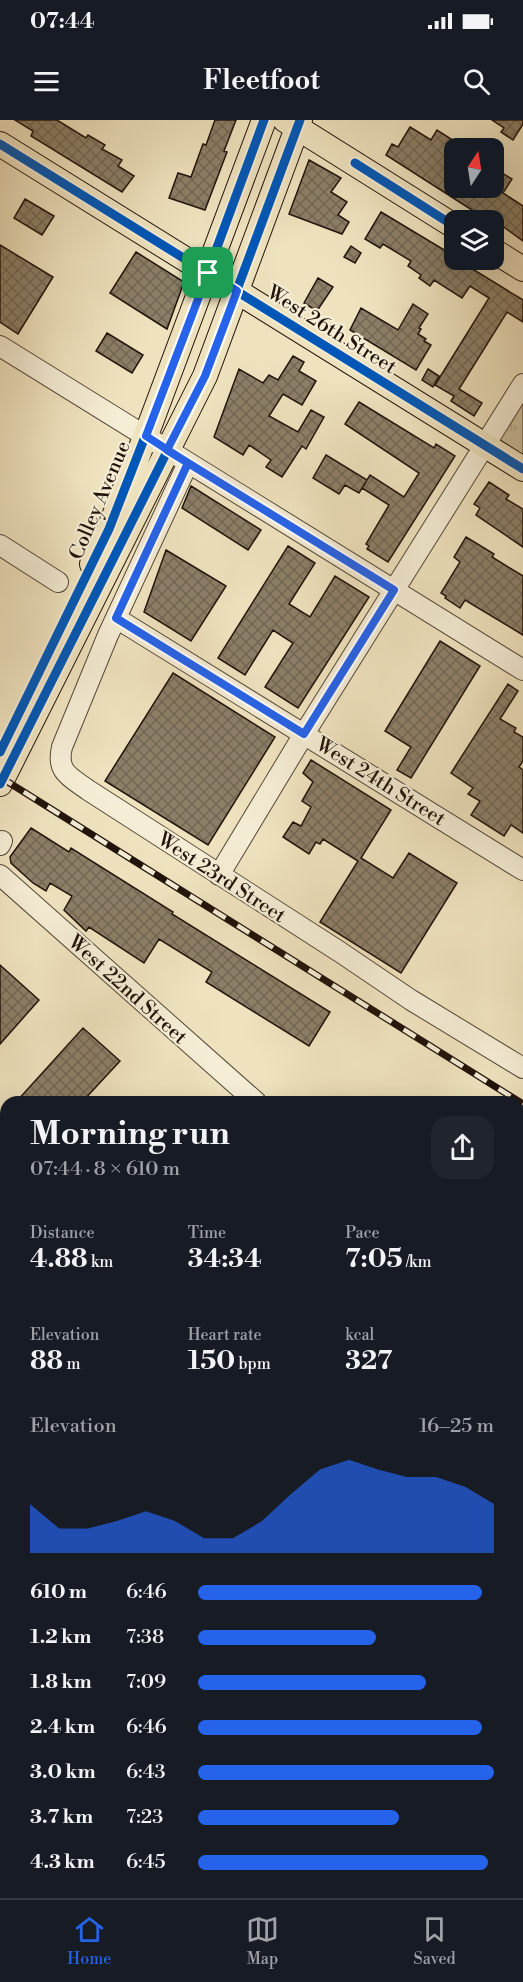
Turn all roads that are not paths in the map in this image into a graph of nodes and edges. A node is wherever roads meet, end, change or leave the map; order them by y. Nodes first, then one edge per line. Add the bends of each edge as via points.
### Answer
1 (264, 120) edge
2 (294, 122) edge
3 (0, 144) edge
4 (444, 220) edge
5 (504, 257) edge
6 (523, 269) edge
7 (208, 273) junction
8 (237, 291) junction
9 (0, 346) edge
10 (523, 384) edge
11 (146, 436) junction
12 (485, 445) junction
13 (167, 450) junction
14 (188, 463) junction
15 (523, 469) edge
16 (0, 545) edge
17 (58, 582) dead end
18 (394, 590) junction
19 (116, 618) junction
20 (523, 670) edge
21 (304, 734) junction
22 (0, 752) edge
23 (0, 784) edge
24 (523, 870) edge
25 (0, 875) edge
26 (219, 875) junction
27 (520, 1059) edge
28 (249, 1096) edge

1 - 7 main road, Colley Avenue
2 - 4 main road
2 - 8 main road, Colley Avenue
3 - 7 main road, West 26th Street
5 - 6 main road
7 - 8 main road, West 26th Street
7 - 11 main road, Colley Avenue
8 - 12 main road, West 26th Street
8 - 13 main road, Colley Avenue via 205,376
9 - 11 street
10 - 12 street
11 - 13 street
11 - 22 main road, Colley Avenue via 104,538
12 - 15 main road, West 26th Street
12 - 18 street
13 - 14 street
13 - 23 main road, Colley Avenue
14 - 18 street
14 - 19 street
16 - 17 street
18 - 20 street
18 - 21 street
19 - 21 street, West 24th Street
19 - 26 street, West 23rd Street via 62,747 61,766 88,790
21 - 24 street, West 24th Street
21 - 26 street
25 - 28 street, West 22nd Street
26 - 27 street, West 23rd Street via 411,1000

